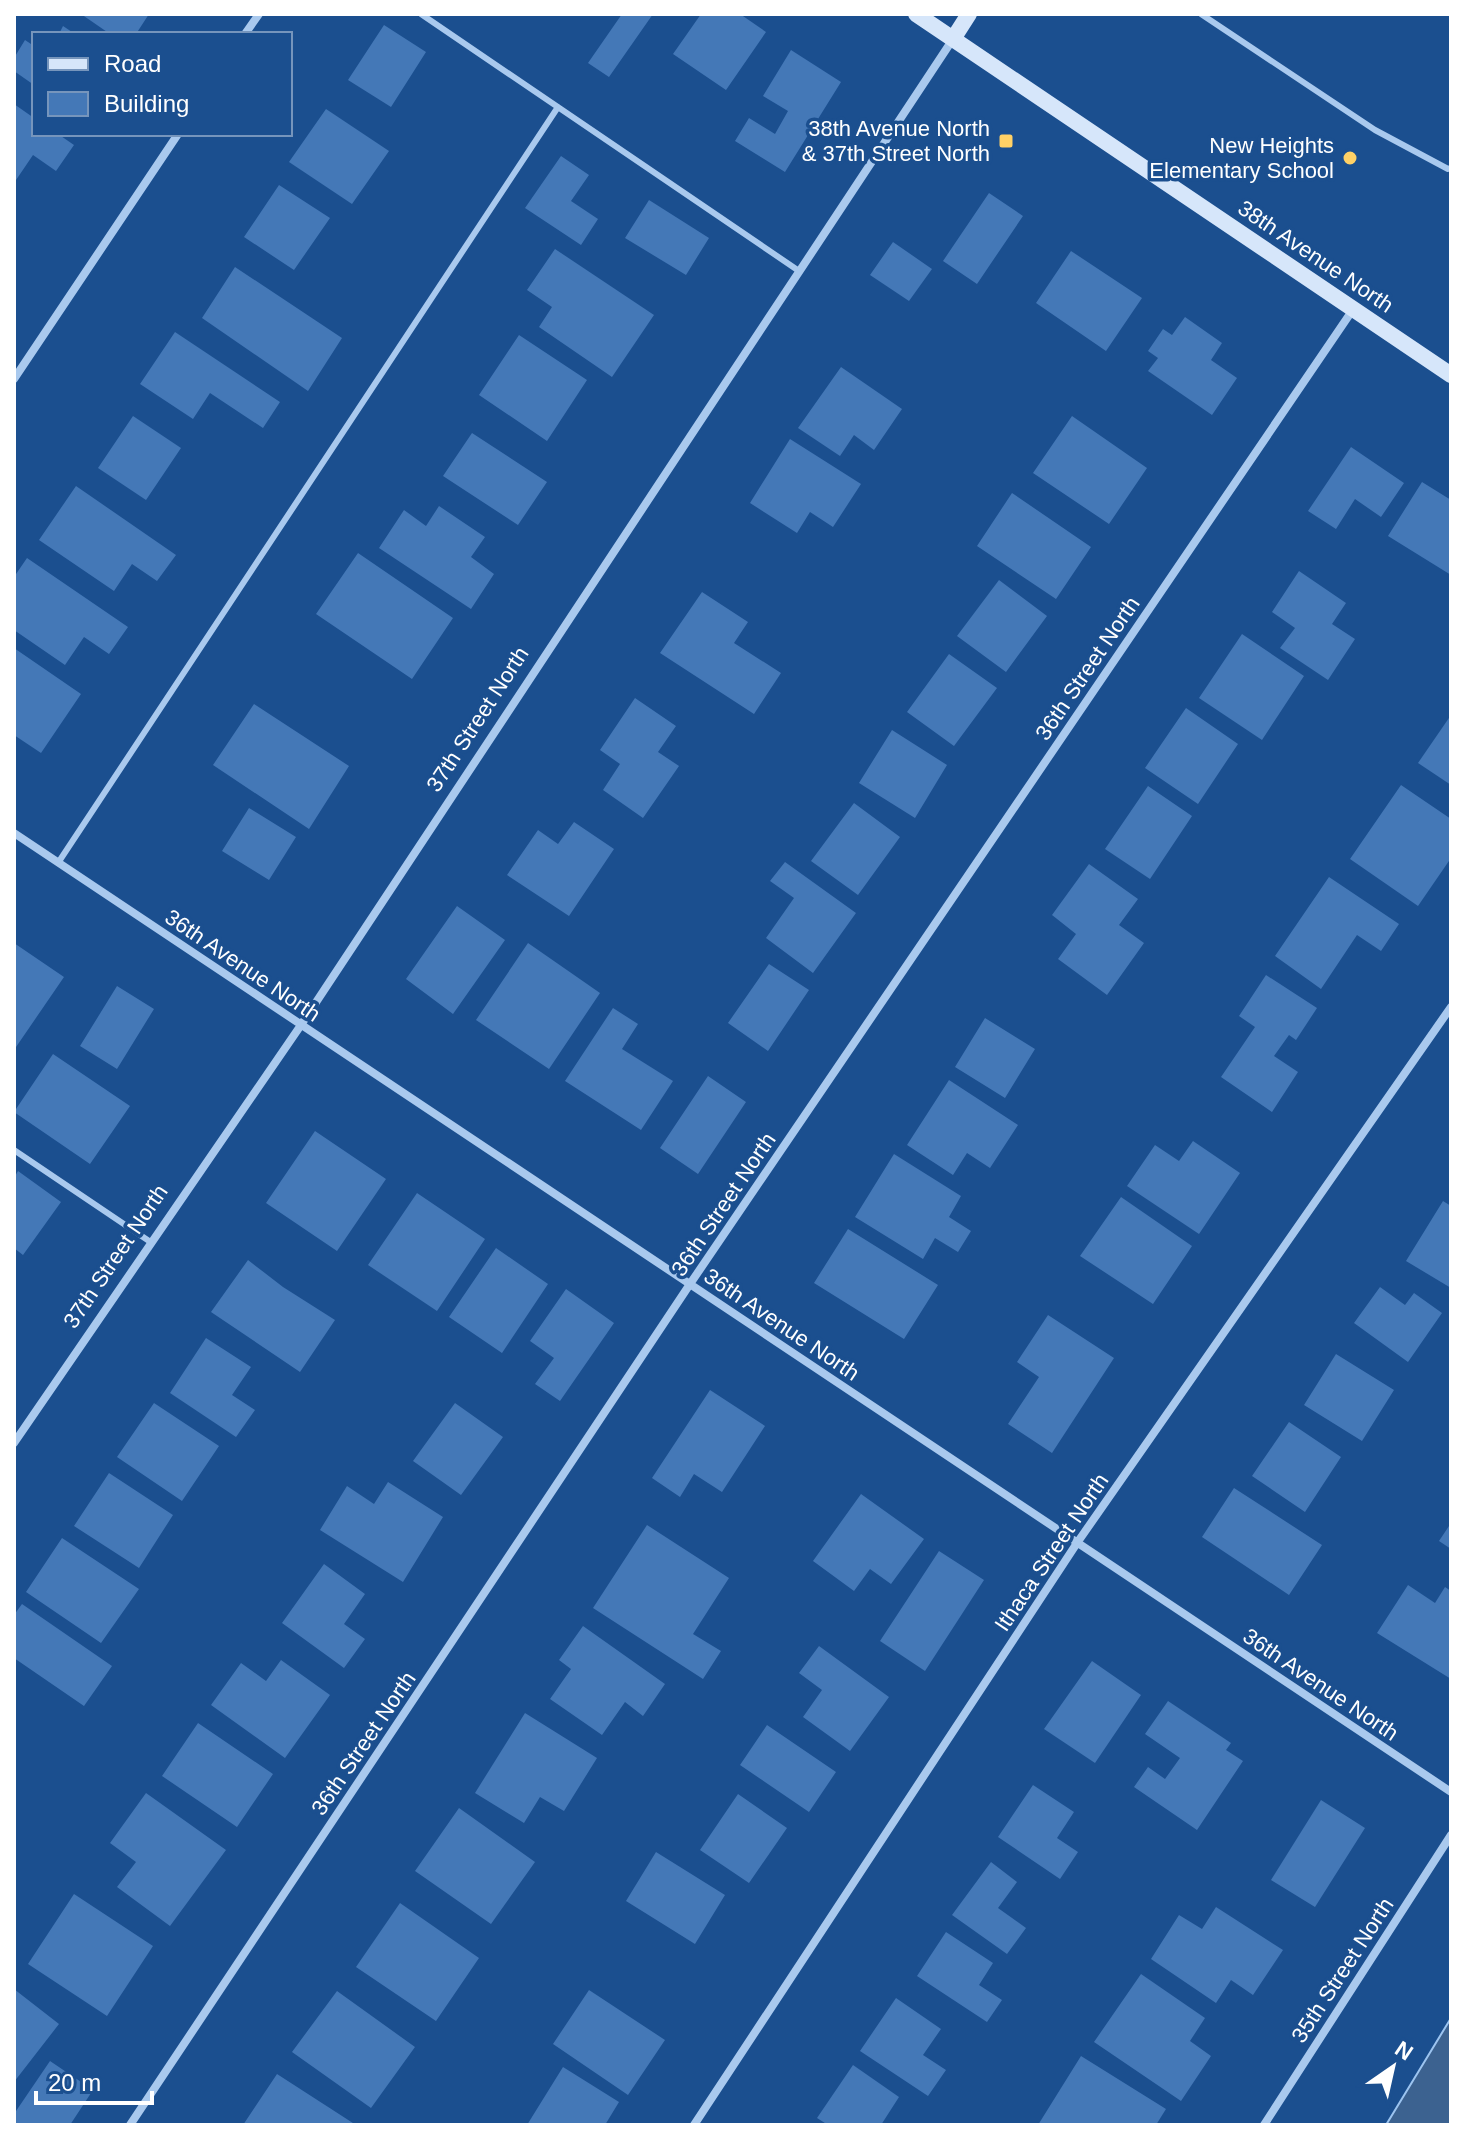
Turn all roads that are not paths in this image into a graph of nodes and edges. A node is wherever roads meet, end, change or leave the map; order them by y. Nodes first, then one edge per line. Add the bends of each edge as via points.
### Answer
1 (259, 14) edge
2 (421, 14) edge
3 (916, 14) edge
4 (969, 14) edge
5 (1201, 14) edge
6 (246, 32) edge
7 (953, 39) junction
8 (558, 107) junction
9 (177, 136) edge
10 (1451, 168) edge
11 (799, 271) junction
12 (1354, 308) junction
13 (1451, 375) edge
14 (14, 379) edge
15 (14, 833) edge
16 (58, 863) junction
17 (1451, 1007) edge
18 (301, 1025) junction
19 (14, 1150) edge
20 (152, 1243) junction
21 (690, 1284) junction
22 (14, 1443) edge
23 (1077, 1543) junction
24 (1451, 1792) edge
25 (1451, 1835) edge
26 (130, 2125) edge
27 (694, 2125) edge
28 (1264, 2125) edge

1 - 6 street
2 - 8 lane
3 - 7 main road, 38th Avenue North
4 - 7 main road, 37th Street North
5 - 10 lane via 1375,130
7 - 11 street, 37th Street North
7 - 12 main road, 38th Avenue North
8 - 11 lane
8 - 16 lane
9 - 14 street
11 - 18 street, 37th Street North
12 - 13 main road, 38th Avenue North
12 - 21 street, 36th Street North
15 - 16 street, 36th Avenue North
16 - 18 street, 36th Avenue North
17 - 23 street, Ithaca Street North
18 - 20 street, 37th Street North
18 - 21 street, 36th Avenue North
19 - 20 lane
20 - 22 street, 37th Street North
21 - 23 street, 36th Avenue North
21 - 26 street, 36th Street North
23 - 24 street, 36th Avenue North
23 - 27 street, Ithaca Street North
25 - 28 street, 35th Street North

